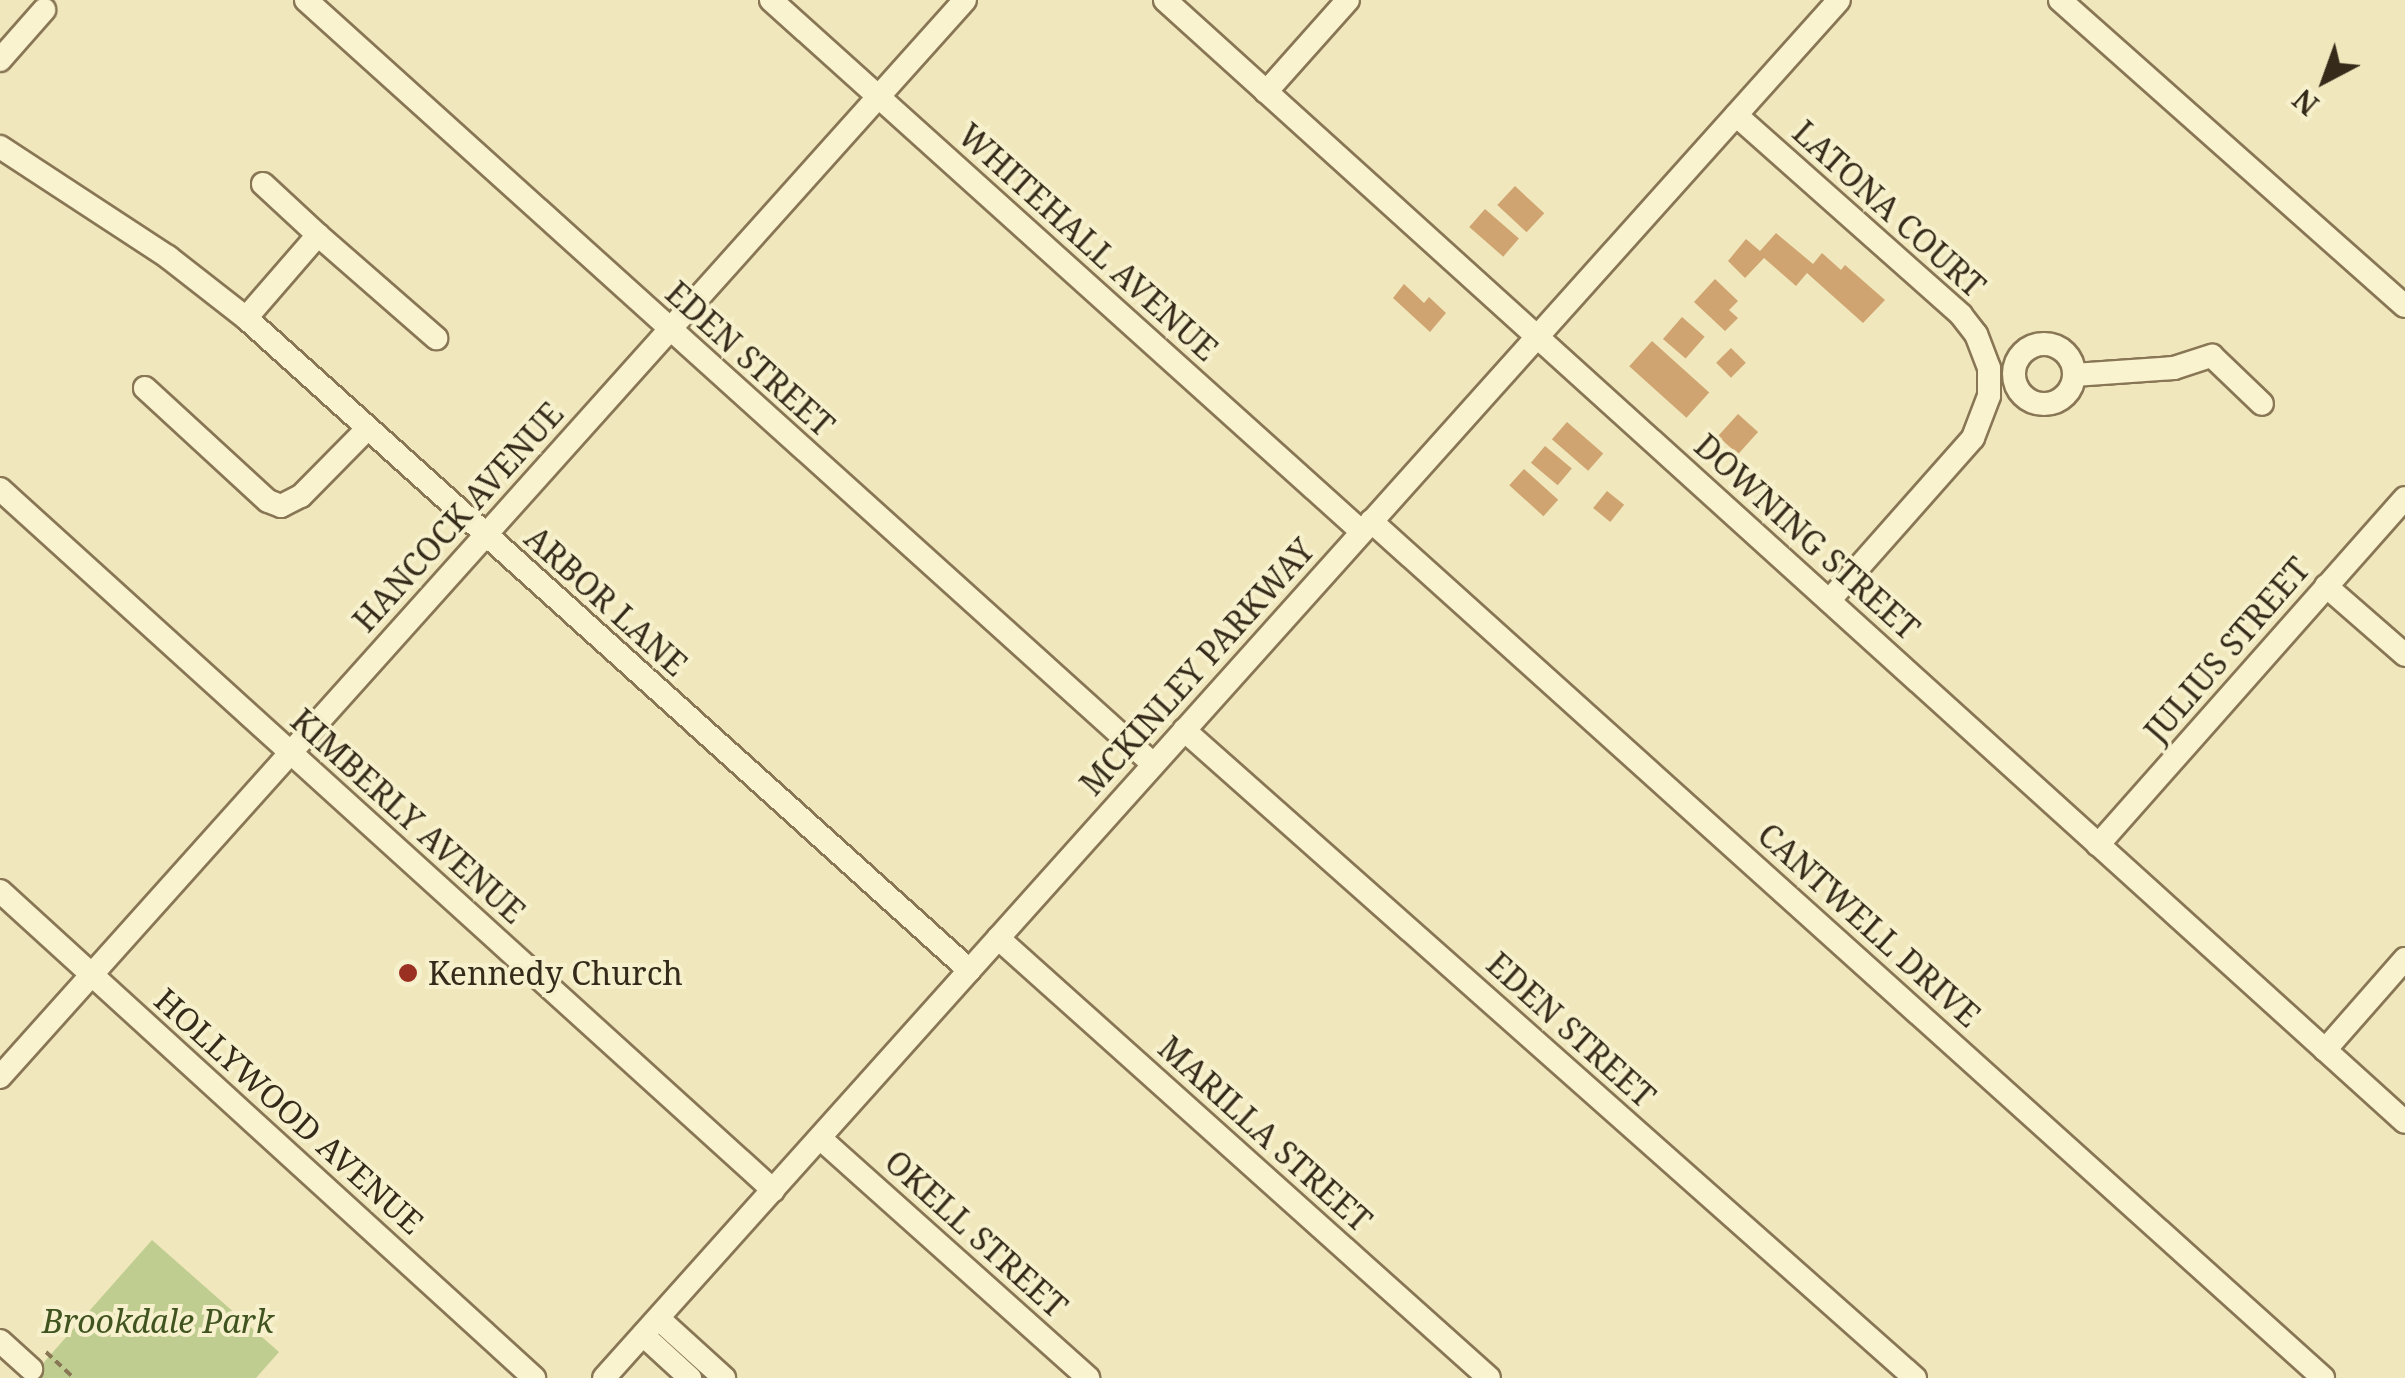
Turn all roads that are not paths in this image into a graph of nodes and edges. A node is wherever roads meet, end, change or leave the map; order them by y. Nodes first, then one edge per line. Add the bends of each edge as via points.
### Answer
1 (306, 0) edge
2 (771, 0) edge
3 (965, 0) edge
4 (1165, 0) edge
5 (1348, 0) edge
6 (1839, 0) edge
7 (2060, 0) edge
8 (44, 10) dead end
9 (0, 60) edge
10 (1266, 92) junction
11 (878, 96) junction
12 (1736, 115) junction
13 (0, 147) edge
14 (263, 184) dead end
15 (318, 234) junction
16 (2405, 306) edge
17 (246, 318) junction
18 (669, 330) junction
19 (1537, 336) junction
20 (436, 338) dead end
21 (2074, 375) junction
22 (1990, 377) junction
23 (2014, 379) junction
24 (145, 388) dead end
25 (2262, 404) dead end
26 (368, 428) junction
27 (0, 489) edge
28 (2405, 498) edge
29 (1367, 526) junction
30 (486, 535) junction
31 (2326, 586) junction
32 (1829, 601) junction
33 (2405, 655) edge
34 (1184, 730) junction
35 (290, 754) junction
36 (1153, 764) junction
37 (2098, 845) junction
38 (0, 892) edge
39 (998, 938) junction
40 (2405, 959) edge
41 (970, 970) junction
42 (92, 975) junction
43 (2325, 1050) junction
44 (0, 1077) edge
45 (2405, 1122) edge
46 (820, 1138) junction
47 (773, 1190) junction
48 (651, 1327) junction
49 (0, 1341) edge
50 (31, 1369) dead end
51 (534, 1378) edge
52 (604, 1378) edge
53 (690, 1378) edge
54 (724, 1378) edge
55 (1088, 1378) edge
56 (1490, 1378) edge
57 (1915, 1378) edge
58 (2323, 1378) edge

1 - 18 street, EDEN STREET
2 - 11 street, WHITEHALL AVENUE
3 - 11 street, HANCOCK AVENUE
4 - 10 street, DOWNING STREET
5 - 10 street
6 - 12 street, MCKINLEY PARKWAY
7 - 16 street
8 - 9 street
10 - 19 street, DOWNING STREET
11 - 18 street, HANCOCK AVENUE
11 - 29 street, WHITEHALL AVENUE
12 - 19 street, MCKINLEY PARKWAY
12 - 22 street, LATONA COURT via 1961,315 1976,334
13 - 17 street, ARBOR LANE via 168,257
14 - 15 street
15 - 17 street
15 - 20 street
17 - 26 street, ARBOR LANE
18 - 30 street, HANCOCK AVENUE
18 - 36 street, EDEN STREET
19 - 29 street, MCKINLEY PARKWAY
19 - 32 street, DOWNING STREET
21 - 23 street via 2064,396 2046,404 2023,395
21 - 23 street via 2066,353 2045,344 2020,356
21 - 25 street via 2174,368 2212,356
22 - 23 street
22 - 32 street via 1974,438
24 - 26 street via 268,501 282,506 301,496
26 - 30 street, ARBOR LANE
27 - 35 street, KIMBERLY AVENUE
28 - 31 street, JULIUS STREET
29 - 34 street, MCKINLEY PARKWAY
29 - 58 street, CANTWELL DRIVE
30 - 35 street, HANCOCK AVENUE
30 - 41 street, ARBOR LANE
31 - 33 street
31 - 37 street, JULIUS STREET
32 - 37 street, DOWNING STREET
34 - 36 street, MCKINLEY PARKWAY
34 - 57 street, EDEN STREET
35 - 42 street, HANCOCK AVENUE
35 - 47 street, KIMBERLY AVENUE
36 - 39 street, MCKINLEY PARKWAY
37 - 43 street, DOWNING STREET
38 - 42 street, HOLLYWOOD AVENUE
39 - 41 street, MCKINLEY PARKWAY
39 - 56 street, MARILLA STREET
40 - 43 street
41 - 46 street, MCKINLEY PARKWAY
42 - 44 street, HANCOCK AVENUE
42 - 51 street, HOLLYWOOD AVENUE
43 - 45 street, DOWNING STREET
46 - 47 street, MCKINLEY PARKWAY
46 - 55 street, OKELL STREET
47 - 48 street, MCKINLEY PARKWAY
48 - 52 street, MCKINLEY PARKWAY
48 - 53 street
48 - 54 street
49 - 50 street

